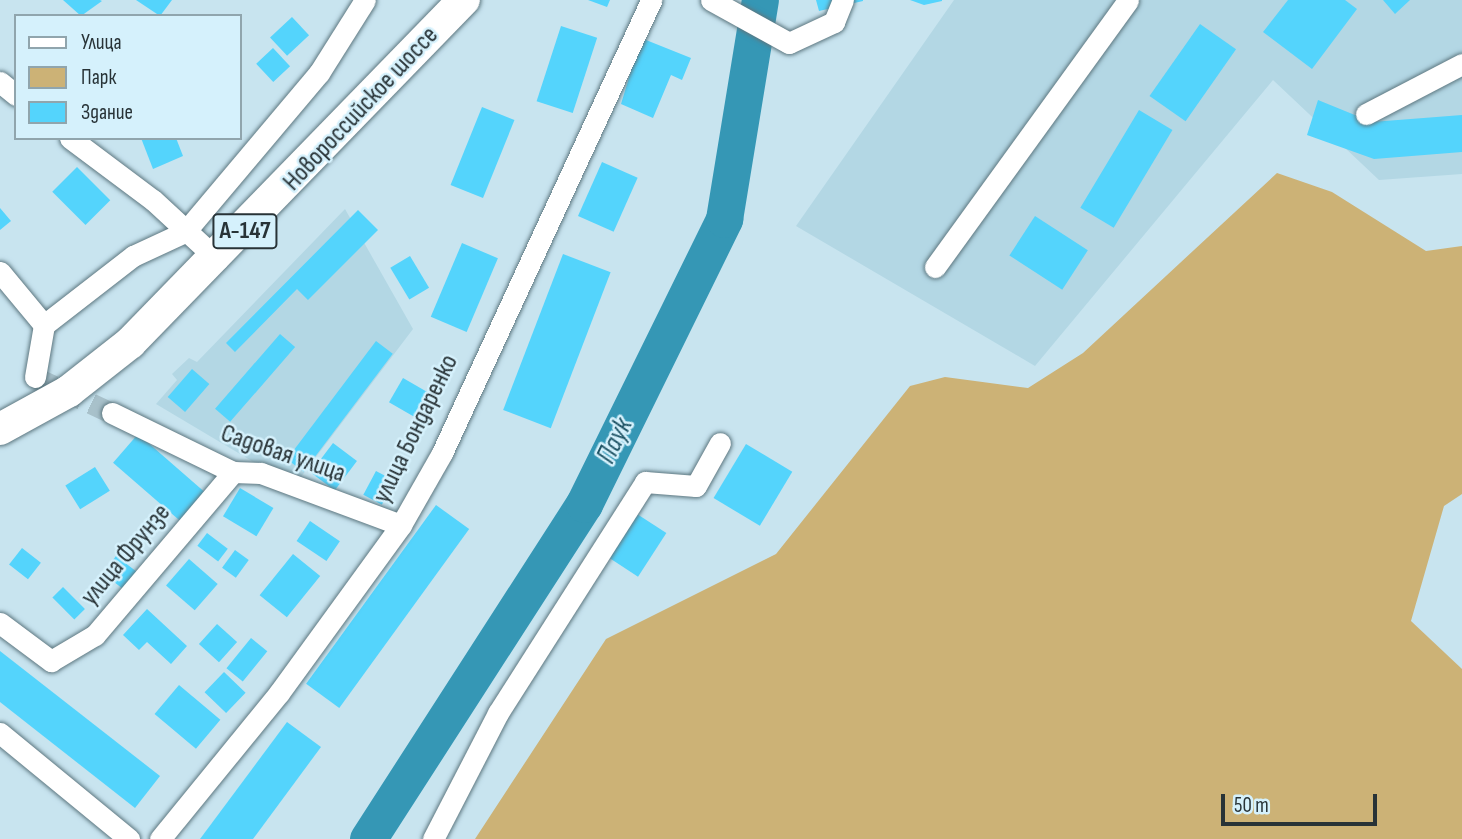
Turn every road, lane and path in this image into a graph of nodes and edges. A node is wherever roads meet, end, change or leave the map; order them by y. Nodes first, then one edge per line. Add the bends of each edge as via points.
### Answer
1 (365, 0) edge
2 (464, 0) edge
3 (651, 0) edge
4 (711, 0) edge
5 (843, 0) edge
6 (1128, 0) edge
7 (1462, 64) edge
8 (0, 82) edge
9 (14, 93) edge
10 (1366, 114) dead end
11 (72, 140) edge
12 (185, 232) junction
13 (218, 260) junction
14 (935, 267) dead end
15 (0, 272) edge
16 (44, 325) junction
17 (35, 377) dead end
18 (112, 413) tunnel mouth
19 (0, 429) edge
20 (720, 443) dead end
21 (233, 472) junction
22 (401, 525) junction
23 (0, 623) edge
24 (0, 733) edge
25 (129, 839) edge
26 (160, 839) edge
27 (433, 839) edge

1 - 12 street via 304,93
2 - 13 highway, Новороссийское шоссе / А-147
3 - 22 street, улица Бондаренко via 442,453
4 - 5 street via 789,43 834,22
6 - 14 street
7 - 10 street
8 - 9 street
11 - 12 street
12 - 13 street
12 - 16 street via 133,256
13 - 19 highway, Новороссийское шоссе / А-147 via 69,391
15 - 16 street
16 - 17 street
18 - 21 street, Садовая улица
20 - 27 street via 696,486 645,482 505,702
21 - 22 street, Садовая улица via 261,473
21 - 23 street, улица Фрунзе via 95,635 51,661
22 - 26 street, улица Бондаренко via 279,693
24 - 25 street

